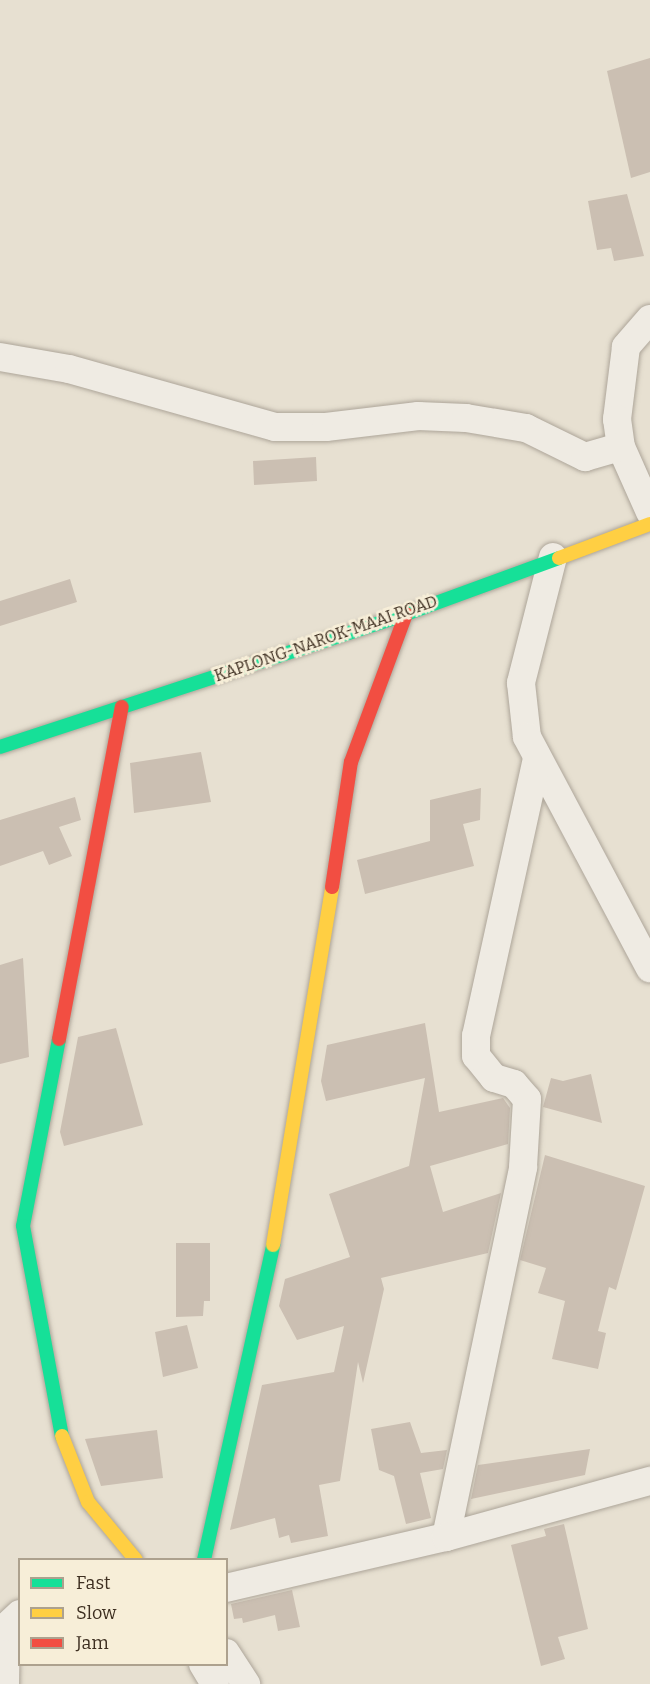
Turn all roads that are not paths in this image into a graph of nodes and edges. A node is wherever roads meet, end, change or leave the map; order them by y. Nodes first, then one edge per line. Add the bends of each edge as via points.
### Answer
1 (650, 319) edge
2 (0, 357) edge
3 (621, 447) junction
4 (650, 512) edge
5 (650, 524) edge
6 (554, 556) junction
7 (406, 614) junction
8 (122, 706) junction
9 (0, 747) edge
10 (537, 759) junction
11 (650, 968) edge
12 (650, 1481) edge
13 (446, 1537) junction
14 (134, 1558) edge
15 (204, 1558) edge
16 (228, 1588) edge
17 (18, 1616) edge
18 (228, 1656) edge
19 (204, 1666) edge
20 (5, 1684) edge
21 (215, 1684) edge
22 (246, 1684) edge

1 - 3 street via 626,347 617,419
2 - 3 street via 69,369 275,427 457,417 526,428 585,458
3 - 4 street
5 - 6 main road, KAPLONG-NAROK-MAAI ROAD
6 - 7 main road, KAPLONG-NAROK-MAAI ROAD
6 - 10 street via 521,683 527,737
7 - 8 main road, KAPLONG-NAROK-MAAI ROAD
7 - 15 main road via 351,762 286,1187
8 - 9 main road, KAPLONG-NAROK-MAAI ROAD
8 - 14 main road via 23,1226 65,1451 88,1502
10 - 11 street
10 - 13 street via 476,1036 476,1056 494,1078 514,1084 527,1099 523,1167
12 - 13 street
13 - 16 street
17 - 20 street via 6,1627
18 - 22 street
19 - 21 street

